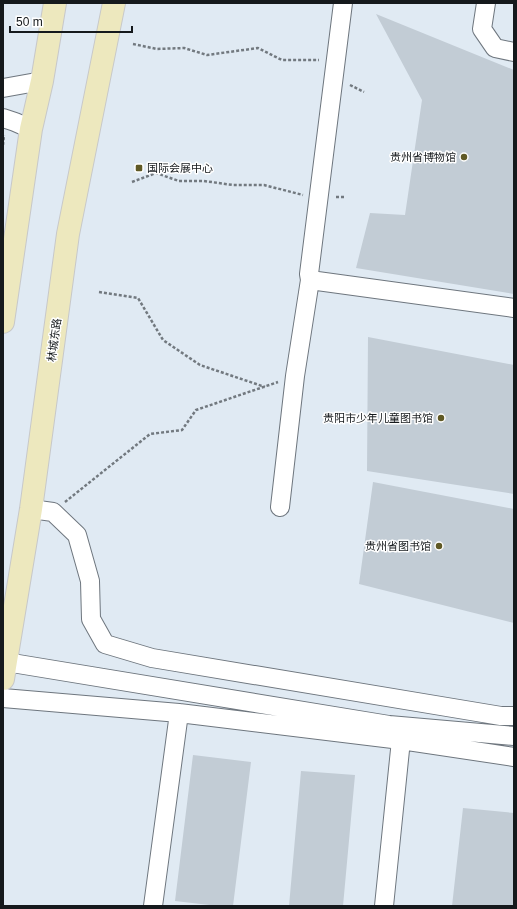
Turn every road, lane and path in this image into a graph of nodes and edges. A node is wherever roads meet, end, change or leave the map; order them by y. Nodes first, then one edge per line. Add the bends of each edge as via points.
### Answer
1 (55, 3) edge
2 (114, 3) edge
3 (343, 3) edge
4 (486, 3) edge
5 (133, 44) dead end
6 (514, 52) edge
7 (334, 73) junction
8 (42, 81) junction
9 (3, 88) edge
10 (364, 92) dead end
11 (3, 118) edge
12 (31, 129) junction
13 (132, 182) dead end
14 (345, 196) dead end
15 (318, 199) junction
16 (310, 280) junction
17 (99, 292) dead end
18 (514, 308) edge
19 (3, 322) edge
20 (295, 376) junction
21 (265, 387) junction
22 (280, 507) dead end
23 (31, 509) junction
24 (53, 512) junction
25 (4, 671) edge
26 (3, 698) edge
27 (179, 713) junction
28 (514, 716) edge
29 (514, 736) edge
30 (401, 740) junction
31 (514, 757) edge
32 (152, 906) edge
33 (384, 906) edge

1 - 8 main road
2 - 23 main road, 林城东路 via 68,234
3 - 7 street
4 - 6 street via 482,29 495,48
5 - 7 path via 157,50 184,48 207,55 258,48 282,60 323,60
7 - 10 path via 341,80
7 - 15 street
8 - 9 street
8 - 12 main road
11 - 12 street
12 - 19 main road
13 - 15 path via 156,173 179,180 264,185
14 - 15 path
15 - 16 street via 308,274
16 - 18 street
16 - 20 street
17 - 21 path via 138,298 163,340 200,366
20 - 21 path
20 - 22 street
21 - 24 path via 196,410 182,430 150,434
23 - 24 street
23 - 25 main road, 林城东路
24 - 28 street via 77,535 90,581 92,619 105,644 152,658 493,715
25 - 29 street via 389,725
26 - 27 street
27 - 30 street
27 - 32 street
30 - 31 street
30 - 33 street

